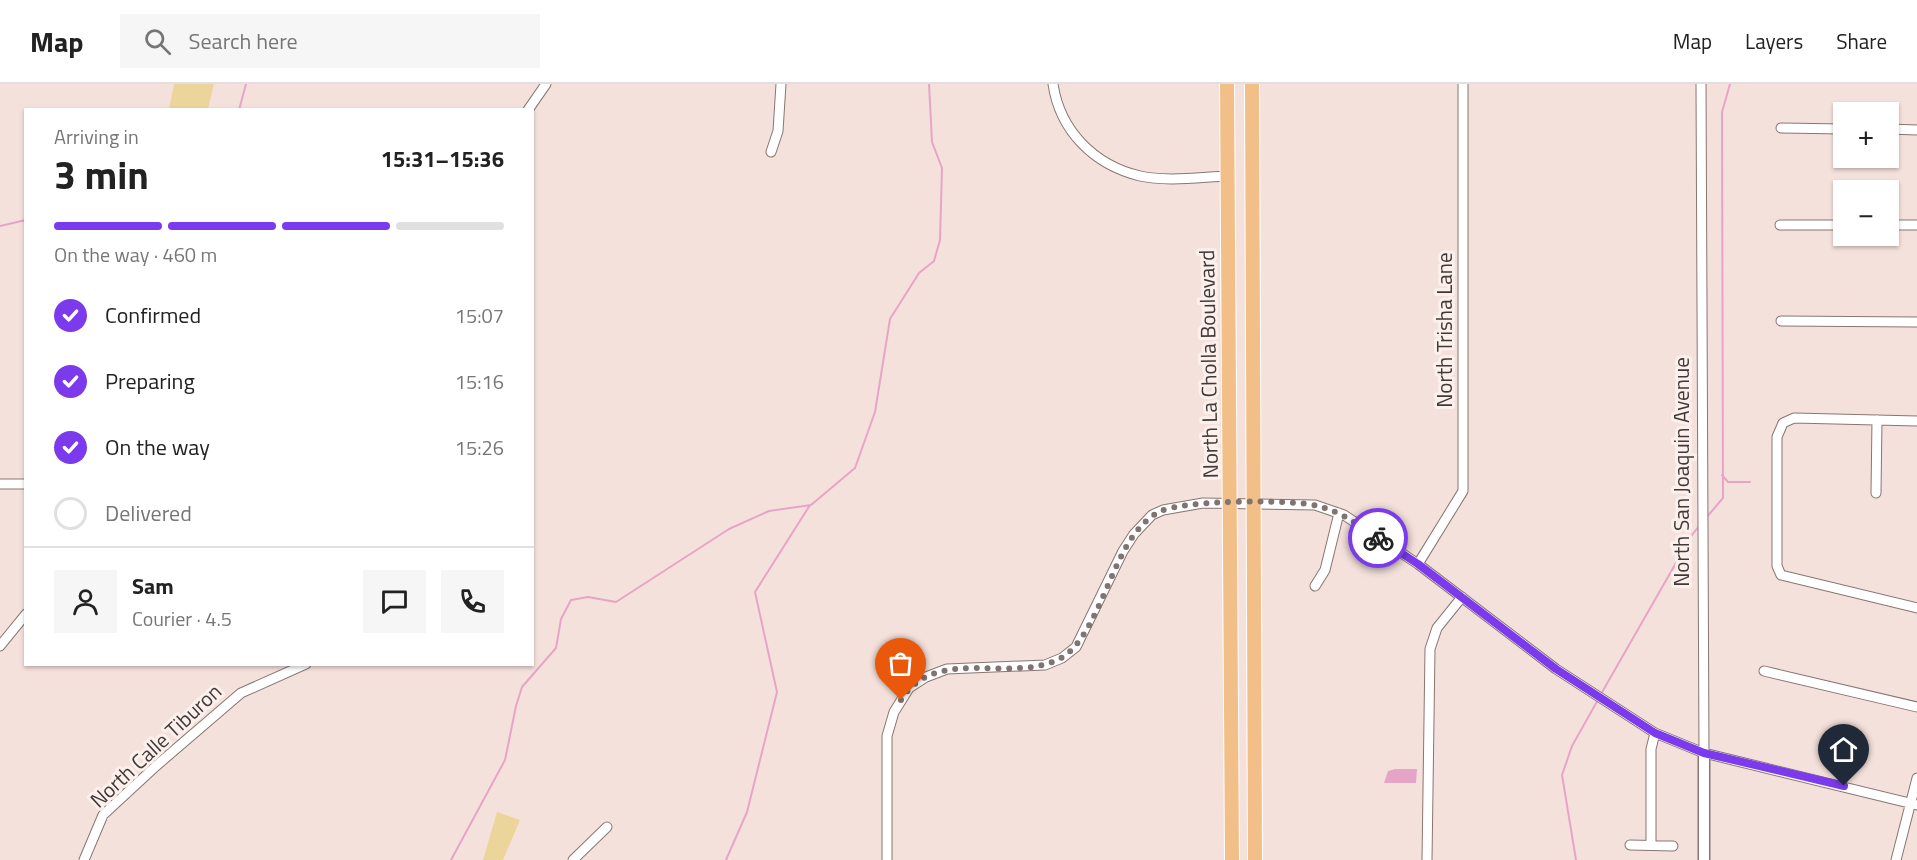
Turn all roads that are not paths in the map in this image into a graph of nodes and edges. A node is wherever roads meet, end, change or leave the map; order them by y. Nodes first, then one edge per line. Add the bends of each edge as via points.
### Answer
1 (546, 84) edge
2 (781, 84) edge
3 (1053, 84) edge
4 (1227, 84) edge
5 (1252, 84) edge
6 (1463, 84) edge
7 (1701, 84) edge
8 (529, 108) edge
9 (1781, 128) dead end
10 (1833, 129) edge
11 (1899, 129) edge
12 (1917, 130) edge
13 (771, 152) dead end
14 (1228, 176) junction
15 (1780, 225) dead end
16 (1833, 225) edge
17 (1899, 225) edge
18 (1917, 225) edge
19 (1781, 321) dead end
20 (1917, 322) edge
21 (1876, 420) junction
22 (1917, 421) edge
23 (0, 484) edge
24 (24, 484) edge
25 (1876, 493) dead end
26 (1231, 502) junction
27 (1253, 503) junction
28 (1339, 513) junction
29 (1418, 564) junction
30 (1315, 586) dead end
31 (1462, 597) junction
32 (1917, 608) edge
33 (24, 616) edge
34 (0, 646) edge
35 (302, 666) edge
36 (1764, 671) dead end
37 (1917, 707) edge
38 (1655, 733) junction
39 (1704, 753) junction
40 (1917, 778) edge
41 (1914, 804) edge
42 (608, 827) dead end
43 (1630, 845) dead end
44 (1652, 845) junction
45 (1673, 846) dead end
46 (84, 860) edge
47 (573, 860) edge
48 (887, 860) edge
49 (1232, 860) edge
50 (1255, 860) edge
51 (1427, 860) edge
52 (1704, 860) edge
53 (1896, 860) edge

1 - 8 street
2 - 13 street via 778,131
3 - 14 street via 1064,123 1084,148 1113,166 1141,176
4 - 14 main road, North La Cholla Boulevard
5 - 27 main road, North La Cholla Boulevard
6 - 29 street, North Trisha Lane via 1463,491
7 - 39 street, North San Joaquin Avenue
9 - 10 street
11 - 12 street
14 - 26 main road, North La Cholla Boulevard
15 - 16 street
17 - 18 street
19 - 20 street
21 - 22 street
21 - 25 street
21 - 32 street via 1794,418 1778,423 1779,576
23 - 24 street
26 - 27 street
26 - 48 street via 1186,504 1152,515 1123,551 1076,647 1062,658 1045,665 947,669 909,688 894,712 887,736
26 - 49 main road, North La Cholla Boulevard
27 - 28 street via 1315,505
27 - 50 main road, North La Cholla Boulevard
28 - 29 street
28 - 30 street via 1333,549
29 - 31 street
31 - 38 street via 1556,669
31 - 51 street via 1437,628 1430,649
33 - 34 street
35 - 46 street, North Calle Tiburon via 241,693 156,766 103,815
36 - 37 street
38 - 39 street
38 - 44 street via 1651,749
39 - 41 street
39 - 52 street, North San Joaquin Avenue
40 - 41 street
41 - 53 street
42 - 47 street
43 - 44 street
44 - 45 street

